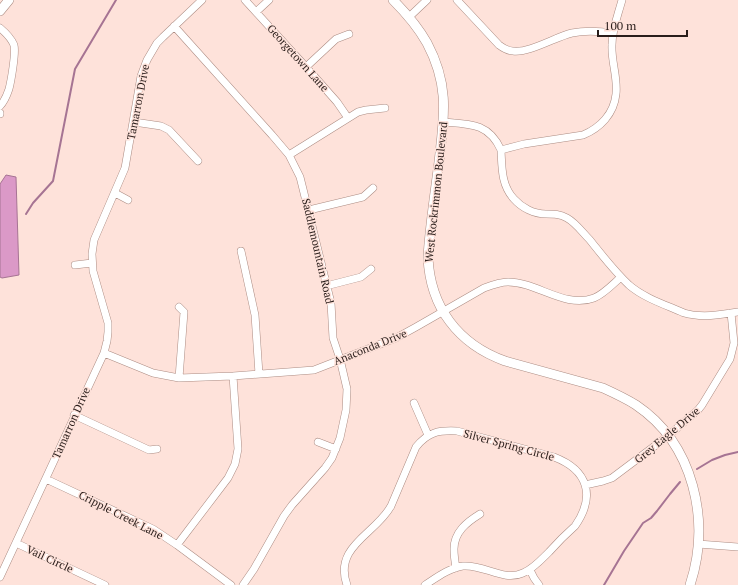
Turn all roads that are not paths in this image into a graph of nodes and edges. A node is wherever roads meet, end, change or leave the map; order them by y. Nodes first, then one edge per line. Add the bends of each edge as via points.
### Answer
1 (9, 0) edge
2 (245, 0) edge
3 (269, 0) edge
4 (393, 0) edge
5 (427, 0) edge
6 (457, 0) edge
7 (622, 0) edge
8 (197, 2) edge
9 (0, 11) edge
10 (256, 12) junction
11 (408, 17) junction
12 (174, 26) junction
13 (0, 28) edge
14 (612, 33) junction
15 (349, 34) dead end
16 (306, 66) junction
17 (0, 106) edge
18 (385, 108) dead end
19 (348, 118) junction
20 (134, 122) junction
21 (444, 122) junction
22 (501, 150) junction
23 (289, 155) junction
24 (198, 161) dead end
25 (373, 188) dead end
26 (115, 193) junction
27 (128, 200) dead end
28 (309, 210) junction
29 (241, 252) dead end
30 (92, 263) junction
31 (75, 265) dead end
32 (371, 269) dead end
33 (621, 276) junction
34 (326, 286) junction
35 (179, 306) dead end
36 (443, 312) junction
37 (734, 313) edge
38 (104, 353) junction
39 (340, 359) junction
40 (258, 374) junction
41 (232, 376) junction
42 (180, 378) junction
43 (414, 402) dead end
44 (74, 415) junction
45 (428, 435) junction
46 (668, 436) junction
47 (318, 442) dead end
48 (157, 449) dead end
49 (336, 449) junction
50 (46, 479) junction
51 (585, 485) junction
52 (480, 514) dead end
53 (16, 543) junction
54 (698, 544) junction
55 (177, 545) junction
56 (738, 547) edge
57 (456, 568) junction
58 (530, 570) junction
59 (0, 577) edge
60 (105, 585) edge
61 (231, 585) edge
62 (243, 585) edge
63 (347, 585) edge
64 (425, 585) edge
65 (539, 585) edge
66 (690, 585) edge

1 - 9 main road
2 - 10 street, Georgetown Lane
3 - 10 street
4 - 11 main road, West Rockrimmon Boulevard
5 - 11 street
6 - 14 street via 499,45 511,51 528,49 575,32
7 - 14 street
8 - 12 street, Tamarron Drive
10 - 16 street, Georgetown Lane
11 - 21 main road, West Rockrimmon Boulevard via 427,42 438,68 444,95
12 - 20 street, Tamarron Drive via 157,43 147,60
12 - 23 street, Saddlemountain Road
13 - 17 street via 11,39 15,52 9,90
14 - 22 street via 616,94 611,112 600,126 583,135
15 - 16 street via 336,39
16 - 19 street, Georgetown Lane
18 - 19 street via 358,112
19 - 23 street
20 - 24 street via 161,126 168,130
20 - 26 street, Tamarron Drive via 125,168
21 - 22 street via 482,128 494,137
21 - 36 main road, West Rockrimmon Boulevard via 428,257 430,279
22 - 33 street via 502,175 513,198 536,213 562,215 568,218
23 - 28 street, Saddlemountain Road via 300,177
25 - 28 street via 363,197
26 - 27 street
26 - 30 street, Tamarron Drive via 94,240
28 - 34 street, Saddlemountain Road
29 - 40 street via 255,315
30 - 31 street
30 - 38 street, Tamarron Drive via 108,323
32 - 34 street via 361,278
33 - 36 street, Anaconda Drive via 595,298 579,300 563,298 522,284 501,282 484,288
33 - 37 street via 638,292 690,315
34 - 39 street, Saddlemountain Road via 331,303 332,338
35 - 42 street via 184,312
36 - 39 street, Anaconda Drive via 396,338
36 - 46 main road, West Rockrimmon Boulevard via 460,334 492,356 614,392 636,405
37 - 46 street, Grey Eagle Drive via 734,343 730,359 698,410
38 - 42 street, Anaconda Drive via 153,373
38 - 44 street, Tamarron Drive
39 - 40 street, Anaconda Drive via 314,370
39 - 49 street, Saddlemountain Road via 347,398
40 - 41 street, Anaconda Drive
41 - 42 street, Anaconda Drive
41 - 55 street via 238,449 235,464 228,478
43 - 45 street
44 - 48 street via 149,450
44 - 50 street, Tamarron Drive
45 - 51 street, Silver Spring Circle via 441,431 457,431 554,457 573,467
45 - 63 street via 416,447 387,514 351,550 344,567
46 - 51 street, Grey Eagle Drive via 612,478
46 - 54 main road, West Rockrimmon Boulevard via 691,478 698,505
47 - 49 street
49 - 62 street, Saddlemountain Road via 326,468 292,504
50 - 53 street, Tamarron Drive
50 - 55 street, Cripple Creek Lane via 153,529
51 - 58 street via 586,503 580,519
52 - 57 street via 468,521 455,539
53 - 59 street, Tamarron Drive
53 - 60 street, Vail Circle
54 - 56 street
54 - 66 main road, West Rockrimmon Boulevard
55 - 61 street, Cripple Creek Lane
57 - 58 street via 474,567 513,576
57 - 64 street
58 - 65 street

